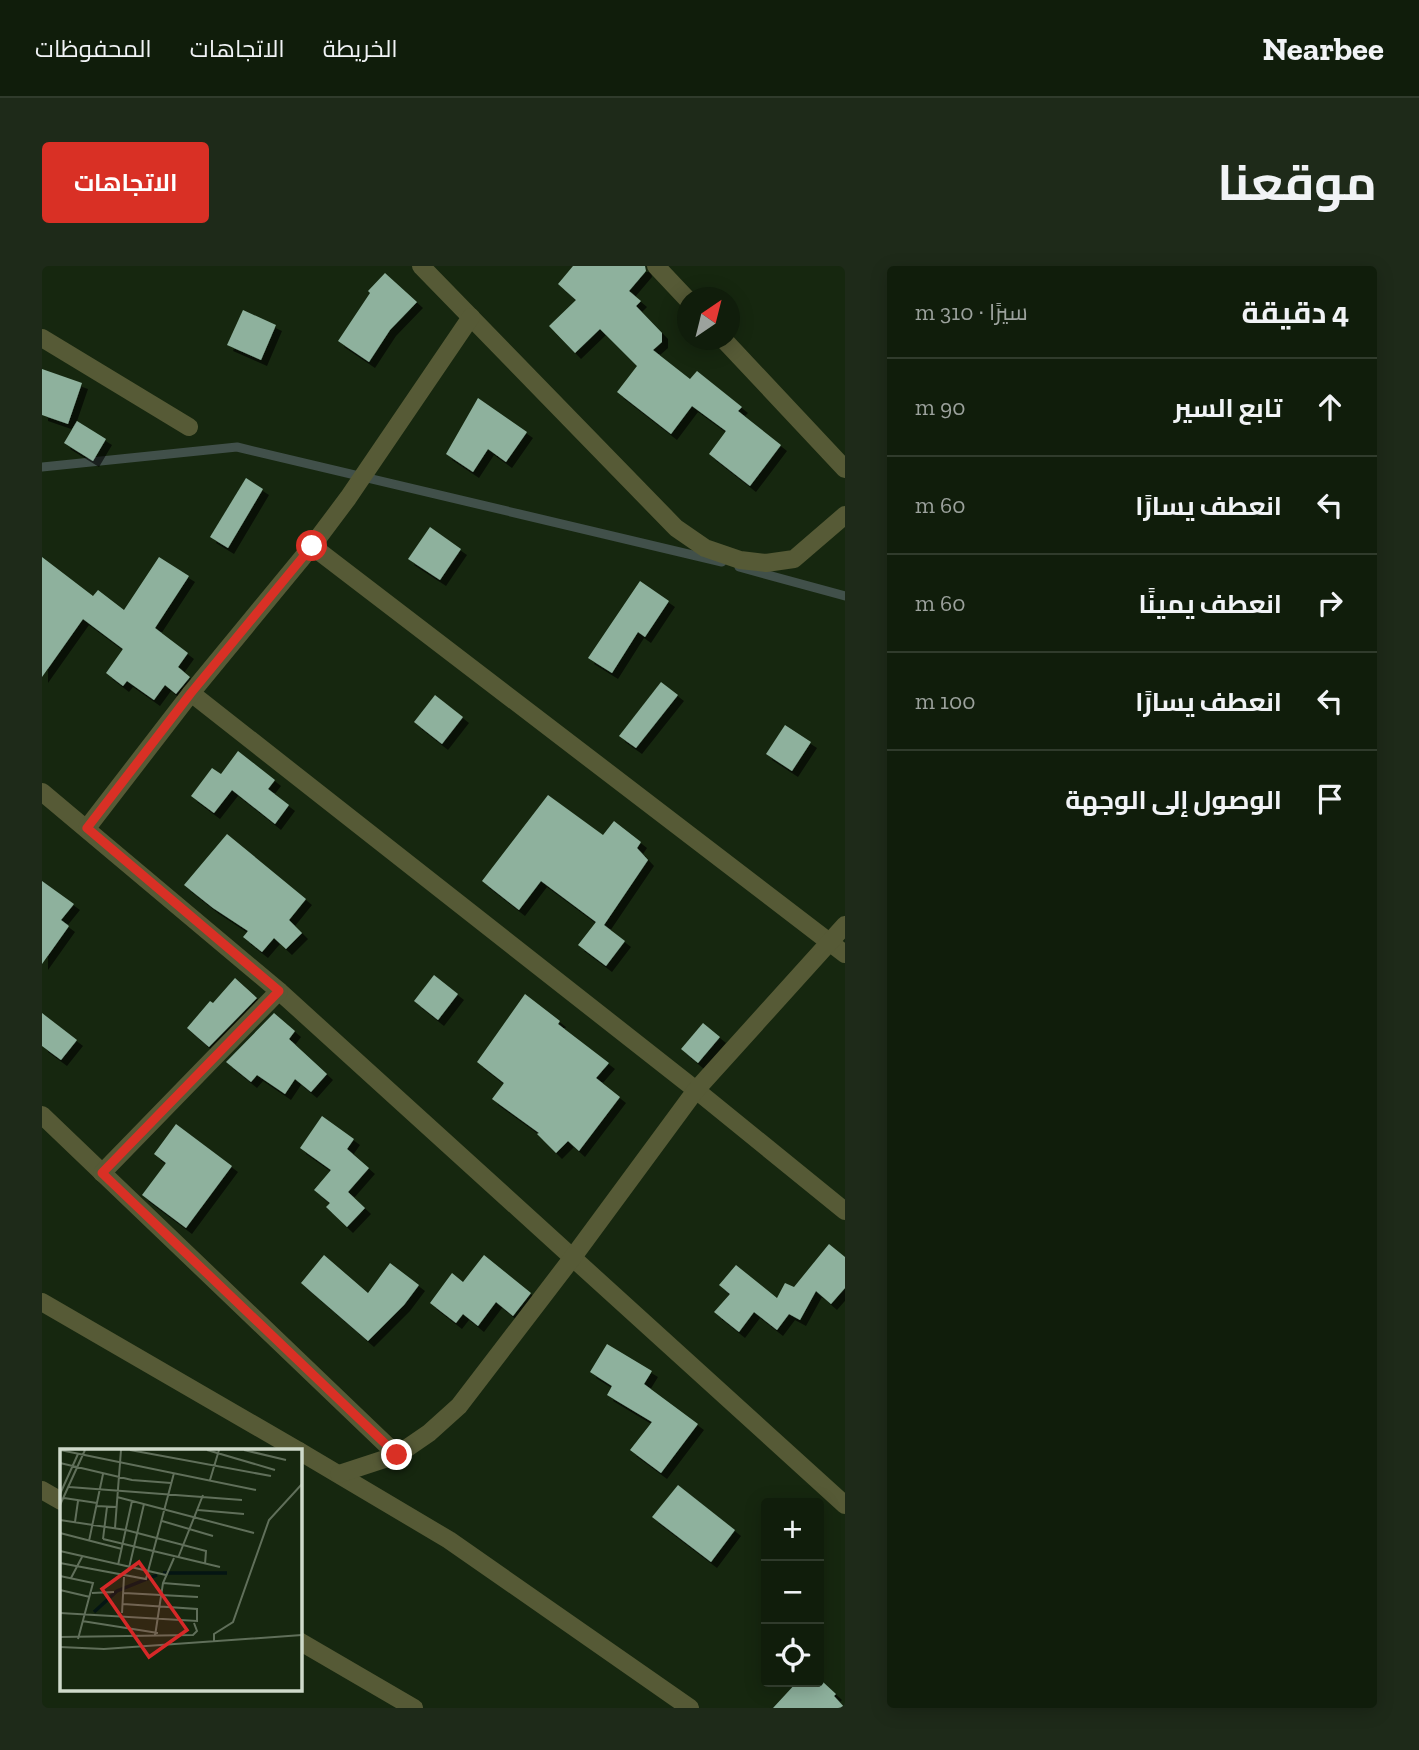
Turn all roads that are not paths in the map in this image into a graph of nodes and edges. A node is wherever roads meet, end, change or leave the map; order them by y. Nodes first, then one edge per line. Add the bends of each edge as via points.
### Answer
1 (421, 266) edge
2 (656, 266) edge
3 (677, 288) edge
4 (471, 317) junction
5 (42, 338) edge
6 (733, 350) edge
7 (189, 427) dead end
8 (845, 469) edge
9 (845, 515) edge
10 (312, 546) junction
11 (191, 693) junction
12 (42, 792) edge
13 (87, 828) junction
14 (845, 925) edge
15 (829, 941) junction
16 (845, 954) edge
17 (279, 991) junction
18 (696, 1090) junction
19 (42, 1115) edge
20 (102, 1173) junction
21 (845, 1211) edge
22 (573, 1257) junction
23 (42, 1302) edge
24 (296, 1449) edge
25 (301, 1452) edge
26 (397, 1455) junction
27 (339, 1474) junction
28 (42, 1490) edge
29 (60, 1500) edge
30 (845, 1505) edge
31 (301, 1642) edge
32 (414, 1708) edge
33 (690, 1708) edge

1 - 4 street
2 - 3 street
4 - 9 street via 676,528 705,548 740,560 794,559
4 - 10 street
5 - 7 street
6 - 8 street
10 - 11 street
10 - 15 street
11 - 13 street
11 - 18 street
12 - 13 street
13 - 17 street
14 - 15 street
15 - 16 street
15 - 18 street
17 - 20 street
17 - 22 street
18 - 21 street
18 - 22 street
19 - 20 street
20 - 26 street
22 - 26 street via 459,1406
22 - 30 street
23 - 24 street
25 - 27 street
26 - 27 street
27 - 33 street via 449,1540
28 - 29 street
31 - 32 street

